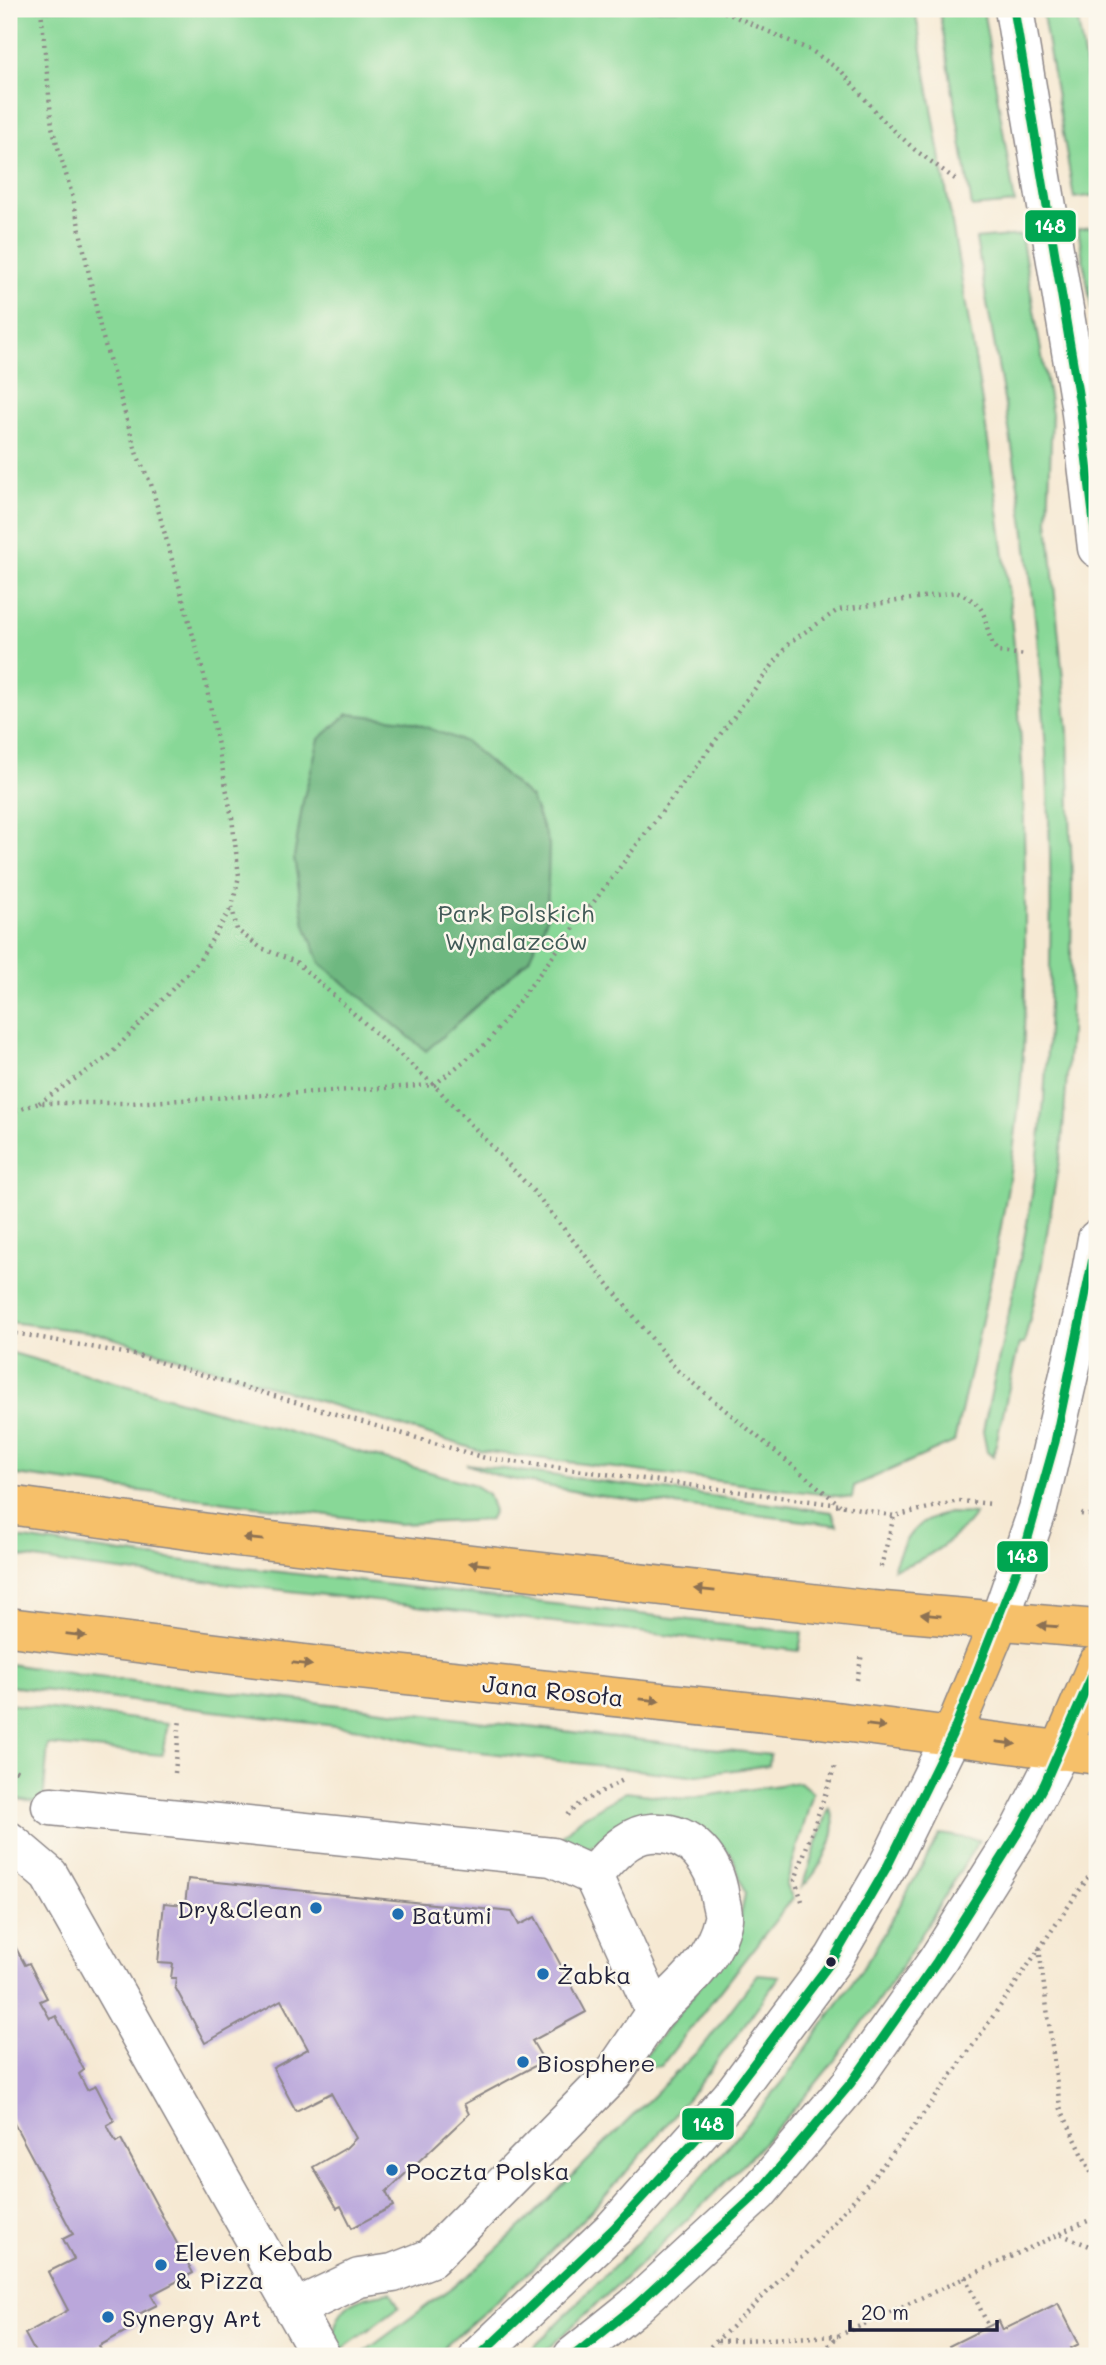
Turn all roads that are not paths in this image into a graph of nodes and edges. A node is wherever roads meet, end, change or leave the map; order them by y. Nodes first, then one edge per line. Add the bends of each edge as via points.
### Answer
1 (1014, 9) edge
2 (1097, 548) edge
3 (1097, 1239) edge
4 (9, 1505) edge
5 (999, 1622) junction
6 (9, 1627) edge
7 (1097, 1629) edge
8 (1097, 1664) edge
9 (953, 1735) junction
10 (1060, 1751) junction
11 (1097, 1755) edge
12 (51, 1806) dead end
13 (9, 1841) edge
14 (593, 1876) junction
15 (655, 2012) junction
16 (293, 2309) junction
17 (321, 2356) edge
18 (479, 2356) edge
19 (573, 2356) edge

1 - 2 street via 1080,405
3 - 5 street via 1038,1509
5 -> 4 main road via 237,1537
7 -> 5 main road
5 - 9 main road
6 -> 9 main road, Jana Rosoła
8 - 10 main road
9 -> 10 main road, Jana Rosoła
9 - 18 street via 888,1865 834,1958 730,2098 614,2228
10 - 11 main road, Jana Rosoła
10 - 19 street via 1019,1832 937,1962 851,2083 758,2193 634,2307
12 - 14 street via 552,1857
13 - 16 street via 49,1875
14 - 15 street
14 - 15 street via 611,1852 649,1832 678,1836 701,1849 718,1877 723,1918 711,1951 691,1980
15 - 16 street via 613,2074 431,2258 393,2273 359,2278
16 - 17 street

